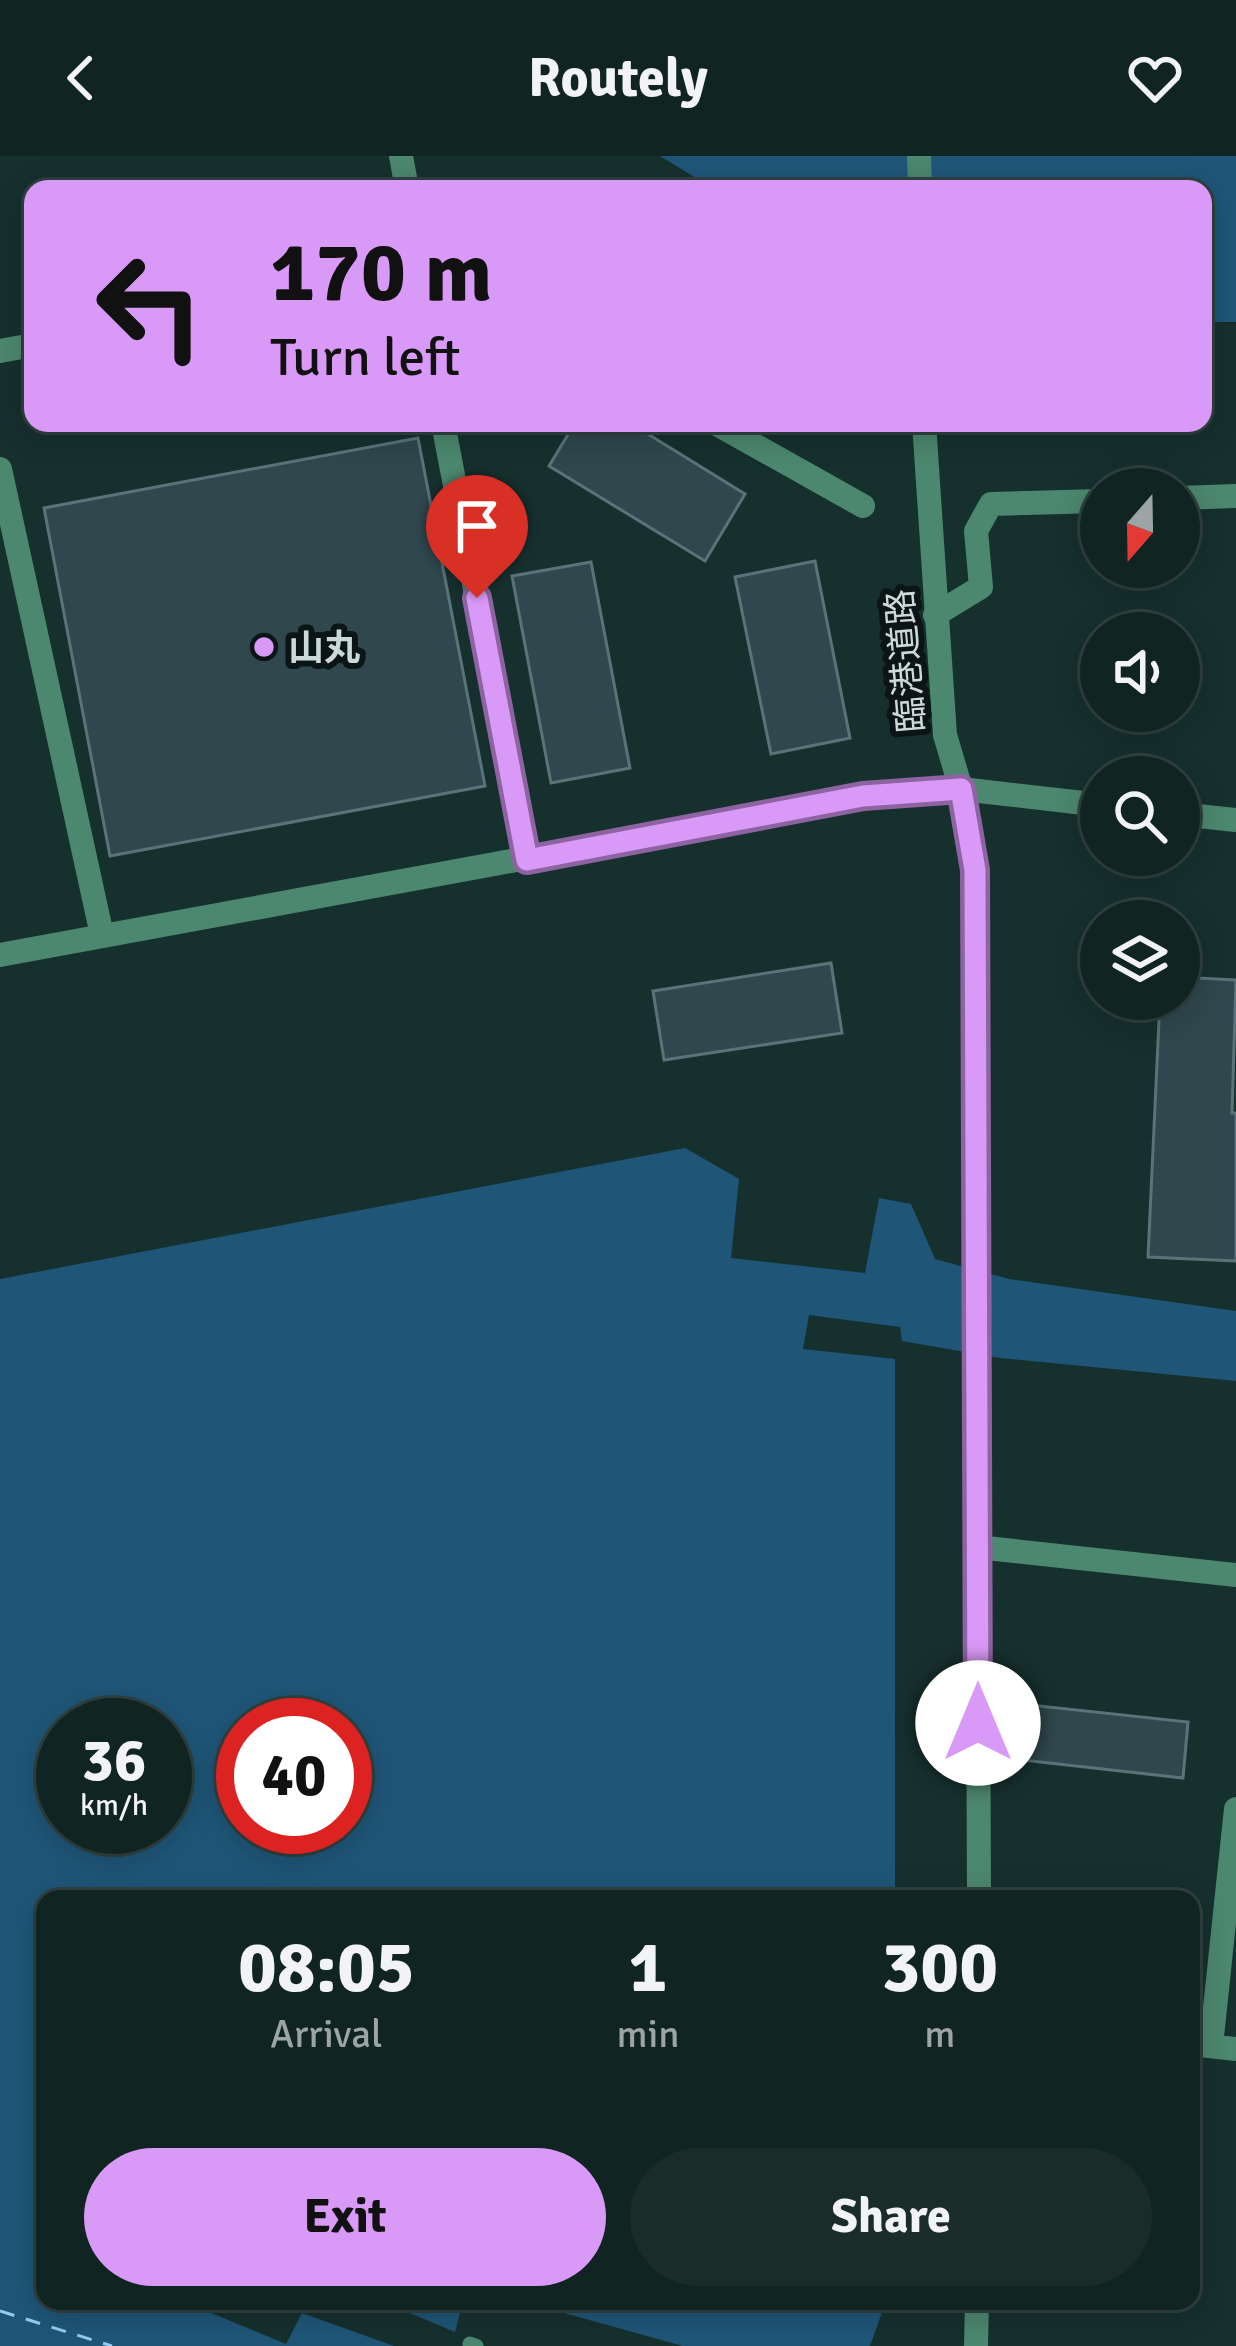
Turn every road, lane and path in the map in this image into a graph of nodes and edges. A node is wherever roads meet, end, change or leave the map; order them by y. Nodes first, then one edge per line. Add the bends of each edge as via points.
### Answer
1 (445, 432) edge
2 (731, 432) edge
3 (924, 432) edge
4 (0, 469) edge
5 (1236, 496) edge
6 (1200, 497) edge
7 (1080, 502) edge
8 (863, 506) dead end
9 (935, 615) junction
10 (961, 789) junction
11 (1080, 803) edge
12 (1200, 816) edge
13 (1236, 820) edge
14 (527, 860) junction
15 (102, 935) junction
16 (0, 955) edge
17 (977, 1547) junction
18 (1236, 1575) edge
19 (1236, 1809) edge
20 (979, 1890) edge
21 (1213, 2046) edge
22 (977, 2310) edge
23 (976, 2346) edge

1 - 14 street
2 - 8 street
3 - 9 street, 臨港道路
4 - 15 street
5 - 6 street
7 - 9 street via 991,505 976,531 982,586
9 - 10 street, 臨港道路 via 945,735
10 - 11 street
10 - 14 street via 863,796
10 - 17 street, 臨港道路 via 975,870
12 - 13 street
14 - 15 street
15 - 16 street
17 - 18 street
17 - 20 street, 臨港道路
19 - 21 street
22 - 23 street

